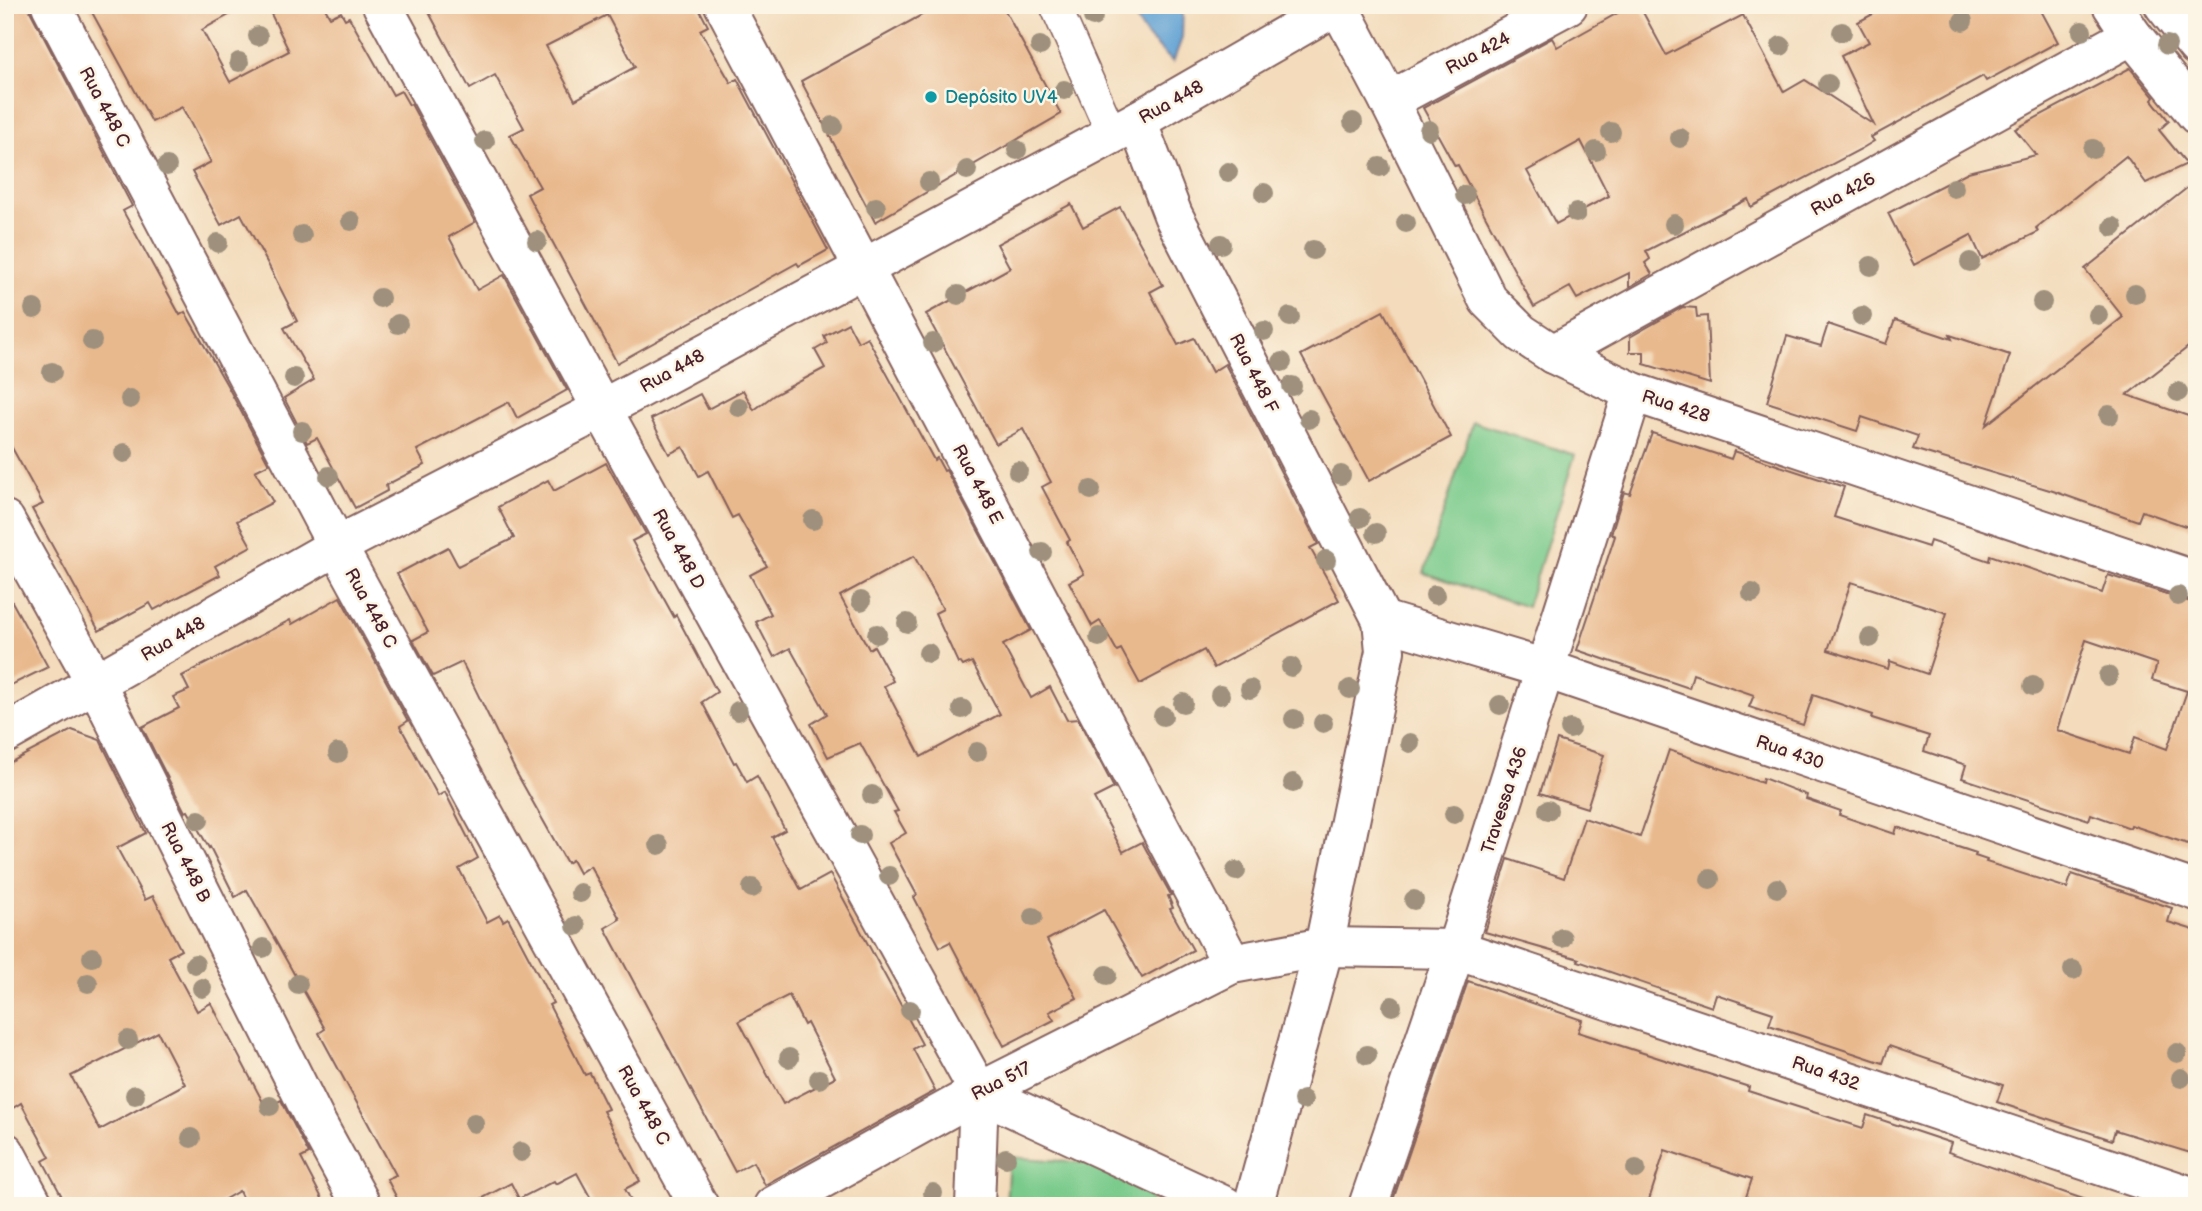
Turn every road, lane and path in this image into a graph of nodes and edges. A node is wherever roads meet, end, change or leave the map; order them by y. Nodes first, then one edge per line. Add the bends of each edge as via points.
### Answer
1 (51, 5) edge
2 (382, 5) edge
3 (724, 5) edge
4 (1055, 5) edge
5 (1338, 5) edge
6 (1568, 5) edge
7 (2164, 5) edge
8 (2122, 20) edge
9 (2197, 46) edge
10 (1389, 101) junction
11 (2197, 115) edge
12 (1125, 128) junction
13 (863, 267) junction
14 (1553, 354) junction
15 (1633, 392) junction
16 (602, 409) junction
17 (5, 520) edge
18 (337, 546) junction
19 (2197, 581) edge
20 (1382, 620) junction
21 (1546, 669) junction
22 (96, 683) junction
23 (5, 734) edge
24 (2197, 891) edge
25 (1325, 947) junction
26 (1456, 949) junction
27 (1232, 964) junction
28 (979, 1091) junction
29 (5, 1152) edge
30 (2197, 1198) edge
31 (34, 1206) edge
32 (362, 1206) edge
33 (699, 1206) edge
34 (773, 1206) edge
35 (975, 1206) edge
36 (1225, 1206) edge
37 (1253, 1206) edge
38 (1368, 1206) edge

1 - 18 street, Rua 448 C
2 - 16 street, Rua 448 D
3 - 13 street, Rua 448 E
4 - 12 street
5 - 10 street, Rua 428
5 - 12 street, Rua 448
6 - 10 street, Rua 424
7 - 9 street
8 - 11 street
8 - 14 street, Rua 426
10 - 14 street, Rua 428 via 1488,300 1521,333
12 - 13 street, Rua 448
12 - 20 street, Rua 448 F
13 - 16 street, Rua 448
13 - 27 street, Rua 448 E
14 - 15 street, Rua 428
15 - 19 street, Rua 428
15 - 21 street, Travessa 436
16 - 18 street, Rua 448
16 - 28 street, Rua 448 D
17 - 22 street, Rua 448 B
18 - 22 street, Rua 448
18 - 33 street, Rua 448 C
20 - 21 street, Rua 430
20 - 25 street via 1385,652
21 - 24 street, Rua 430
21 - 26 street, Travessa 436
22 - 23 street, Rua 448
22 - 32 street, Rua 448 B
25 - 26 street, Rua 432
25 - 27 street, Rua 517
25 - 37 street
26 - 30 street, Rua 432
26 - 38 street, Travessa 436
27 - 28 street, Rua 517
28 - 34 street, Rua 517
28 - 35 street
28 - 36 street
29 - 31 street

